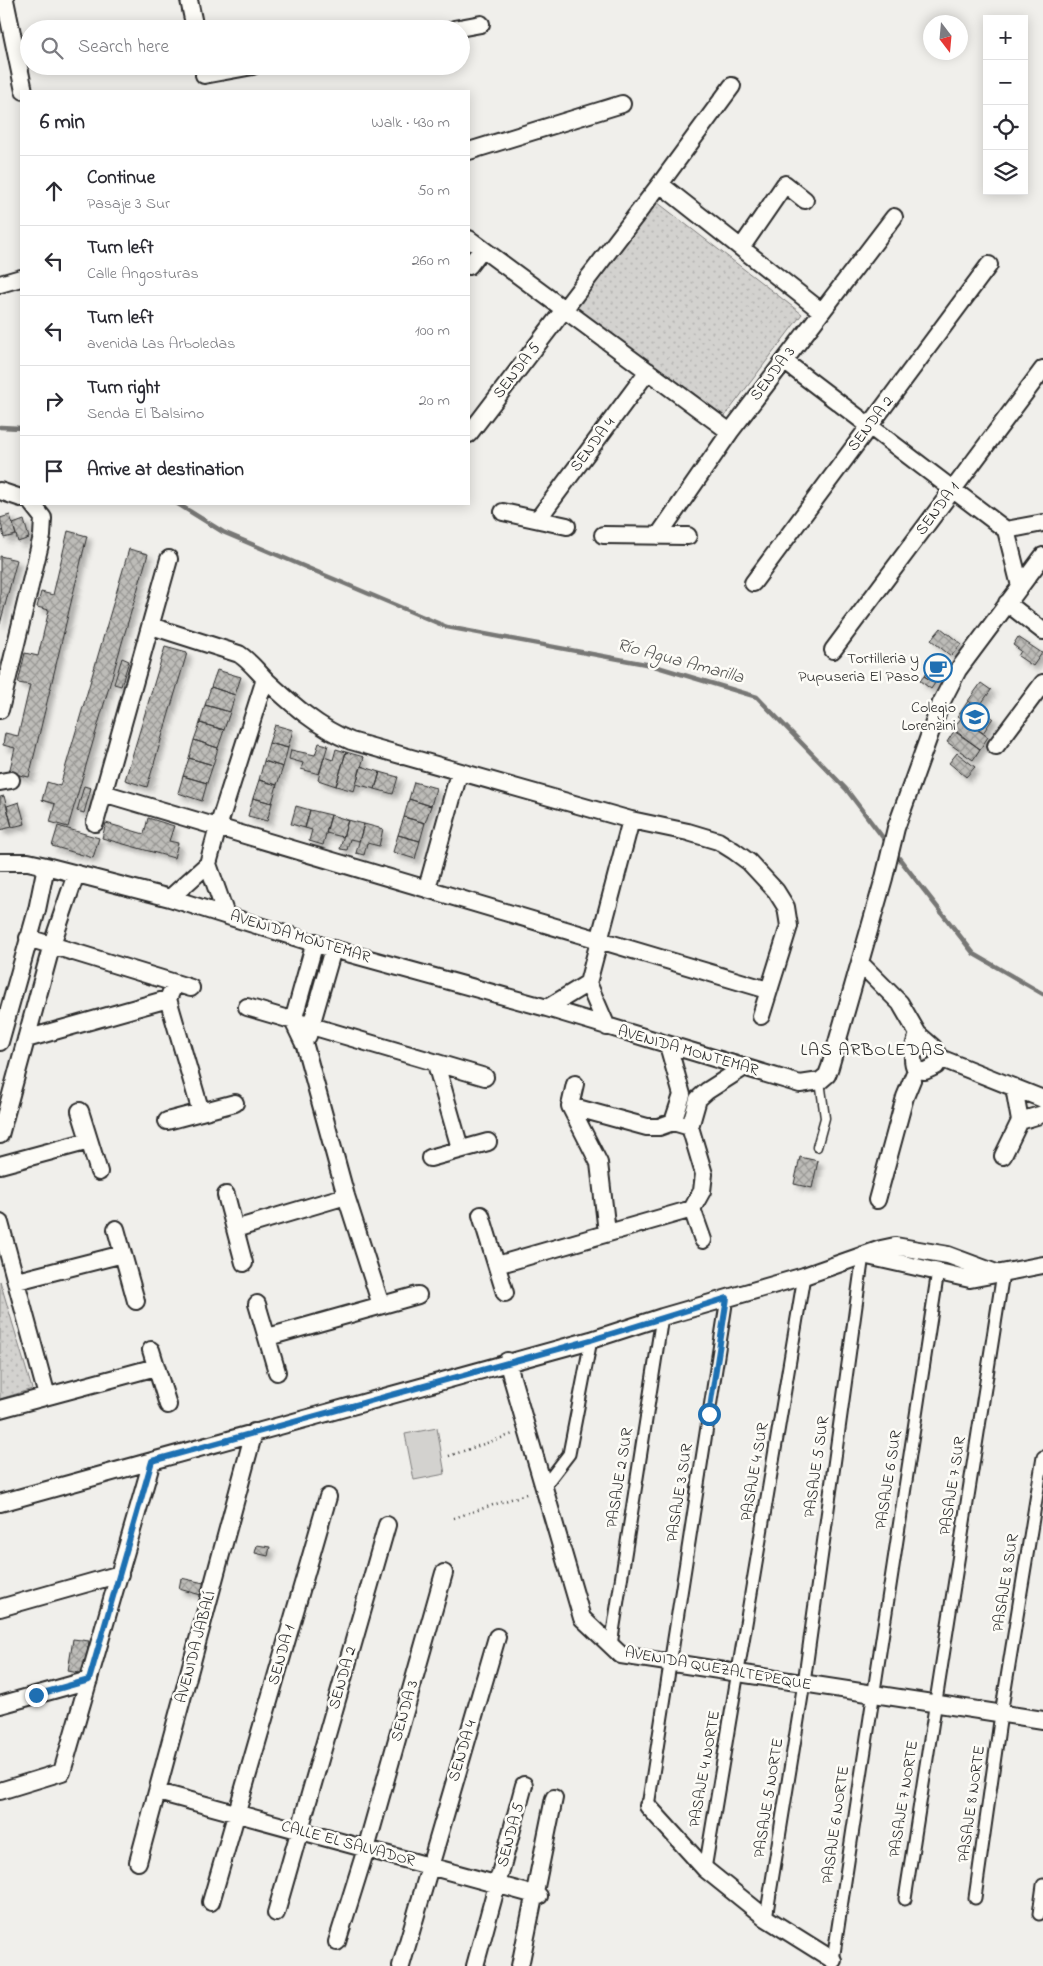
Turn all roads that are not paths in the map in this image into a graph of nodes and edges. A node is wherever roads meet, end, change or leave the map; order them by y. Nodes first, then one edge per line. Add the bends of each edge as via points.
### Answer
1 (5, 0) edge
2 (189, 0) edge
3 (193, 20) edge
4 (481, 24) dead end
5 (470, 26) edge
6 (20, 72) edge
7 (21, 75) edge
8 (216, 75) edge
9 (204, 78) edge
10 (732, 86) dead end
11 (24, 90) edge
12 (622, 104) dead end
13 (470, 151) edge
14 (660, 184) junction
15 (805, 200) dead end
16 (894, 216) dead end
17 (475, 244) edge
18 (741, 248) junction
19 (470, 262) edge
20 (989, 265) dead end
21 (20, 278) edge
22 (0, 284) edge
23 (565, 308) junction
24 (821, 311) junction
25 (784, 361) junction
26 (1043, 369) edge
27 (648, 372) junction
28 (869, 426) junction
29 (730, 432) junction
30 (470, 433) edge
31 (953, 489) junction
32 (0, 492) edge
33 (20, 498) edge
34 (33, 505) edge
35 (503, 512) dead end
36 (538, 519) junction
37 (1043, 523) edge
38 (567, 526) dead end
39 (1006, 530) junction
40 (603, 535) dead end
41 (658, 536) junction
42 (688, 536) dead end
43 (1043, 556) edge
44 (168, 559) dead end
45 (753, 583) dead end
46 (1020, 586) junction
47 (1007, 603) junction
48 (151, 626) junction
49 (1043, 630) edge
50 (833, 650) dead end
51 (265, 679) junction
52 (1043, 683) edge
53 (0, 710) edge
54 (996, 746) dead end
55 (459, 773) junction
56 (103, 793) junction
57 (631, 820) junction
58 (95, 823) dead end
59 (218, 827) junction
60 (0, 862) edge
61 (208, 864) junction
62 (46, 866) junction
63 (76, 874) junction
64 (427, 888) junction
65 (170, 898) junction
66 (226, 915) junction
67 (28, 938) junction
68 (598, 938) junction
69 (315, 942) junction
70 (52, 944) junction
71 (333, 949) junction
72 (860, 963) junction
73 (174, 983) junction
74 (588, 983) junction
75 (191, 988) dead end
76 (768, 990) junction
77 (168, 999) junction
78 (248, 1007) dead end
79 (547, 1008) junction
80 (760, 1016) dead end
81 (292, 1020) junction
82 (312, 1026) junction
83 (606, 1027) junction
84 (918, 1034) junction
85 (26, 1039) junction
86 (0, 1042) edge
87 (668, 1045) junction
88 (305, 1046) junction
89 (940, 1058) junction
90 (436, 1064) junction
91 (743, 1068) junction
92 (916, 1070) junction
93 (677, 1077) junction
94 (485, 1078) dead end
95 (820, 1081) junction
96 (575, 1084) dead end
97 (1014, 1087) junction
98 (711, 1088) junction
99 (1043, 1099) edge
100 (235, 1103) dead end
101 (570, 1106) junction
102 (80, 1111) dead end
103 (201, 1112) junction
104 (1043, 1114) edge
105 (1020, 1121) junction
106 (167, 1122) dead end
107 (673, 1122) junction
108 (690, 1127) junction
109 (0, 1135) edge
110 (89, 1141) junction
111 (488, 1142) dead end
112 (817, 1147) dead end
113 (460, 1148) junction
114 (1003, 1156) dead end
115 (430, 1158) dead end
116 (0, 1165) edge
117 (99, 1172) dead end
118 (226, 1195) dead end
119 (346, 1196) junction
120 (877, 1200) dead end
121 (692, 1209) junction
122 (482, 1215) dead end
123 (0, 1223) edge
124 (116, 1229) dead end
125 (235, 1229) junction
126 (607, 1232) junction
127 (703, 1240) dead end
128 (123, 1254) junction
129 (863, 1256) junction
130 (244, 1263) dead end
131 (497, 1265) junction
132 (1043, 1265) edge
133 (938, 1271) junction
134 (1001, 1273) junction
135 (804, 1276) junction
136 (17, 1281) junction
137 (505, 1293) dead end
138 (418, 1295) dead end
139 (727, 1298) junction
140 (136, 1301) dead end
141 (258, 1304) dead end
142 (381, 1305) junction
143 (662, 1317) junction
144 (268, 1337) junction
145 (591, 1340) junction
146 (151, 1350) dead end
147 (507, 1361) junction
148 (156, 1367) junction
149 (277, 1372) dead end
150 (47, 1396) junction
151 (168, 1404) dead end
152 (0, 1409) edge
153 (254, 1432) junction
154 (1043, 1457) edge
155 (152, 1461) junction
156 (543, 1488) junction
157 (328, 1497) dead end
158 (0, 1503) edge
159 (386, 1526) dead end
160 (444, 1573) dead end
161 (120, 1574) junction
162 (0, 1608) edge
163 (497, 1637) dead end
164 (611, 1645) junction
165 (670, 1663) junction
166 (738, 1673) junction
167 (89, 1680) junction
168 (804, 1683) junction
169 (872, 1694) junction
170 (935, 1704) junction
171 (0, 1705) edge
172 (1001, 1714) junction
173 (1043, 1720) edge
174 (524, 1785) dead end
175 (0, 1791) edge
176 (158, 1792) junction
177 (554, 1798) dead end
178 (648, 1806) joint
179 (235, 1813) junction
180 (299, 1830) junction
181 (366, 1849) junction
182 (138, 1862) dead end
183 (429, 1866) junction
184 (705, 1870) junction
185 (497, 1884) junction
186 (1043, 1885) edge
187 (536, 1895) junction
188 (975, 1898) dead end
189 (905, 1899) dead end
190 (211, 1902) dead end
191 (276, 1913) dead end
192 (1038, 1914) dead end
193 (766, 1918) junction
194 (337, 1942) dead end
195 (833, 1960) joint
196 (401, 1966) edge
197 (475, 1966) edge
198 (520, 1966) edge

1 - 6 street
2 - 3 street
4 - 5 street
7 - 11 street
8 - 9 street
10 - 14 street, SENDA 5
12 - 13 street
14 - 18 street
14 - 23 street, SENDA 5
15 - 18 street via 785,184
16 - 24 street, SENDA 3
17 - 19 street
17 - 23 street
18 - 24 street
20 - 28 street, SENDA 2
21 - 22 street
23 - 27 street
23 - 30 street, SENDA 5
24 - 25 street, SENDA 3
25 - 28 street
25 - 29 street, SENDA 3
26 - 31 street, SENDA 1
27 - 29 street
27 - 36 street, SENDA 4
28 - 31 street
28 - 45 street, SENDA 2
29 - 41 street, SENDA 3
31 - 39 street
31 - 50 street, SENDA 1
32 - 33 street
34 - 53 street via 43,518 42,536
35 - 36 street
36 - 38 street
37 - 39 street
39 - 46 street
40 - 41 street
41 - 42 street
43 - 46 street
44 - 48 street
46 - 47 street
47 - 49 street
47 - 72 street via 958,670 941,703 896,828
48 - 51 street via 239,654 250,661
48 - 56 street
51 - 55 street via 330,733
51 - 59 street
52 - 54 street
55 - 57 street
55 - 64 street
56 - 58 street
56 - 59 street
57 - 68 street
57 - 76 street via 718,841 749,862 776,892 786,908 789,926
59 - 61 street
59 - 64 street
60 - 62 street, AVENIDA MONTEMAR
61 - 65 street
61 - 66 street
62 - 63 street, AVENIDA MONTEMAR
62 - 67 street
63 - 65 street, AVENIDA MONTEMAR
63 - 70 street
64 - 68 street
65 - 66 street, AVENIDA MONTEMAR
66 - 69 street, AVENIDA MONTEMAR
67 - 70 street
67 - 86 street
68 - 74 street
68 - 76 street
69 - 71 street, AVENIDA MONTEMAR
69 - 81 street
70 - 73 street
70 - 85 street
71 - 79 street, AVENIDA MONTEMAR
71 - 82 street
72 - 84 street via 900,1003
72 - 95 street via 830,1067
73 - 75 street
73 - 77 street
74 - 79 street
74 - 83 street
76 - 80 street
77 - 85 street
77 - 103 street
78 - 81 street
79 - 83 street, AVENIDA MONTEMAR
81 - 82 street
81 - 88 street
82 - 88 street
82 - 90 street
83 - 87 street, AVENIDA MONTEMAR
84 - 89 street via 933,1046
84 - 92 street via 914,1051
85 - 109 street
87 - 91 street, AVENIDA MONTEMAR
87 - 93 street
88 - 119 street
89 - 92 street via 936,1066
89 - 97 street
90 - 94 street
90 - 113 street
91 - 95 street, AVENIDA MONTEMAR via 800,1084
91 - 98 street
92 - 120 street via 905,1097
93 - 98 street via 690,1085
93 - 107 street via 682,1095
95 - 112 lane via 825,1118
96 - 101 street
97 - 99 street
97 - 105 street
98 - 108 street via 698,1099
100 - 103 street
101 - 107 street via 647,1127 659,1128
101 - 126 street via 599,1163
102 - 110 street
103 - 106 street
104 - 105 street
105 - 114 street
107 - 108 street
108 - 121 street via 704,1174 702,1191
110 - 116 street
110 - 117 street
111 - 113 street
113 - 115 street
118 - 125 street
119 - 125 street
119 - 142 street
121 - 126 street
121 - 127 street
122 - 131 street
123 - 136 street
124 - 128 street
125 - 130 street
126 - 131 street
128 - 136 street
128 - 140 street
129 - 133 street
129 - 134 street via 895,1246 948,1255
129 - 135 street
129 - 168 street, PASAJE 5 SUR
131 - 137 street
132 - 134 street
133 - 134 street via 970,1279
133 - 169 street, PASAJE 6 SUR
134 - 170 street, PASAJE 7 SUR
135 - 139 street
135 - 166 street, PASAJE 4 SUR
136 - 150 street
138 - 142 street
139 - 143 street
139 - 165 street, PASAJE 3 SUR
141 - 144 street
142 - 144 street
143 - 145 street
143 - 164 street, PASAJE 2 SUR
144 - 149 street
145 - 147 street
145 - 156 street via 568,1454
146 - 148 street
147 - 153 street
147 - 156 street, AVENIDA QUEZALTEPEQUE
148 - 150 street
148 - 151 street
150 - 152 street
153 - 155 street
153 - 176 street, AVENIDA JABALÍ
154 - 172 street, PASAJE 8 SUR
155 - 158 street
155 - 161 street
156 - 164 street, AVENIDA QUEZALTEPEQUE via 582,1618
157 - 179 street, SENDA 1
159 - 180 street, SENDA 2
160 - 181 street, SENDA 3
161 - 162 street
161 - 167 street
163 - 183 street, SENDA 4
164 - 165 street, AVENIDA QUEZALTEPEQUE via 621,1655
165 - 166 street, AVENIDA QUEZALTEPEQUE
165 - 178 street, PASAJE 3 SUR
166 - 168 street, AVENIDA QUEZALTEPEQUE
166 - 184 street, PASAJE 4 NORTE
167 - 171 street
167 - 175 street via 62,1772
168 - 169 street, AVENIDA QUEZALTEPEQUE
168 - 193 street, PASAJE 5 NORTE
169 - 170 street, AVENIDA QUEZALTEPEQUE
169 - 195 street, PASAJE 6 NORTE
170 - 172 street, AVENIDA QUEZALTEPEQUE
170 - 189 street, PASAJE 7 NORTE
172 - 173 street, AVENIDA QUEZALTEPEQUE
172 - 188 street, PASAJE 8 NORTE
174 - 185 street, SENDA 5
176 - 179 street, CALLE EL SALVADOR
176 - 182 street, AVENIDA JABALÍ
177 - 187 street
178 - 184 street
179 - 180 street, CALLE EL SALVADOR
179 - 190 street, SENDA 1
180 - 181 street, CALLE EL SALVADOR
180 - 191 street, SENDA 2
181 - 183 street, CALLE EL SALVADOR
181 - 194 street, SENDA 3
183 - 185 street, CALLE EL SALVADOR
183 - 196 street, SENDA 4
184 - 193 street
185 - 187 street, CALLE EL SALVADOR
185 - 197 street, SENDA 5
186 - 192 street
187 - 198 street
193 - 195 street

